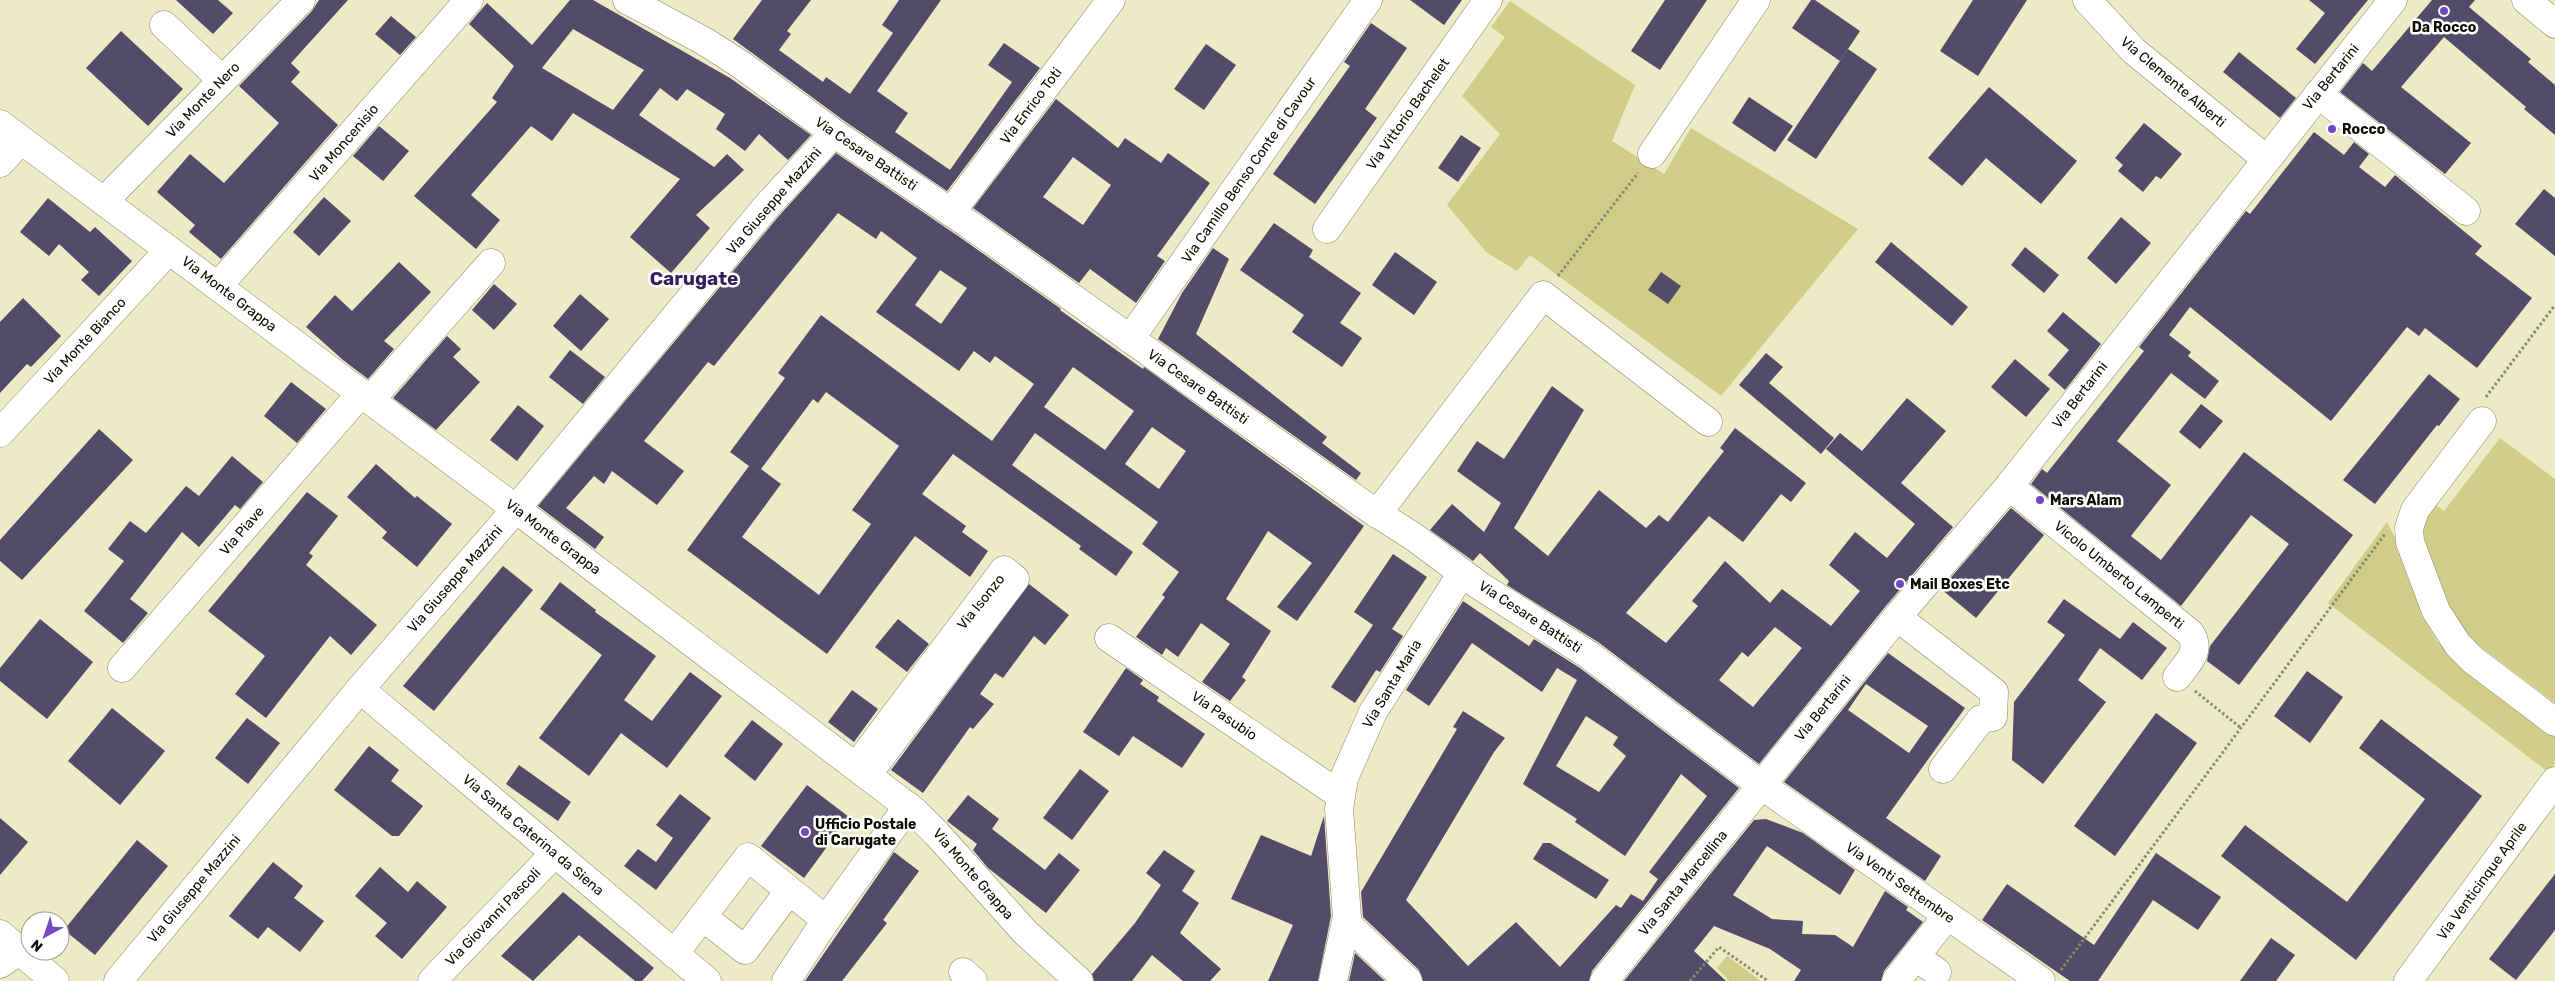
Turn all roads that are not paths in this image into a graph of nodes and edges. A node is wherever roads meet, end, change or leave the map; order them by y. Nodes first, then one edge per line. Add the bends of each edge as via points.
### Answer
1 (301, 0) edge
2 (469, 0) edge
3 (627, 0) edge
4 (1111, 0) edge
5 (1368, 0) edge
6 (1488, 0) edge
7 (1756, 0) edge
8 (2087, 0) edge
9 (2393, 0) edge
10 (2526, 0) edge
11 (2555, 24) edge
12 (164, 25) dead end
13 (222, 80) junction
14 (2318, 94) junction
15 (0, 124) edge
16 (834, 134) junction
17 (21, 140) junction
18 (1652, 154) road end
19 (2266, 159) junction
20 (0, 163) edge
21 (104, 201) junction
22 (951, 212) junction
23 (2466, 212) dead end
24 (1327, 229) dead end
25 (169, 250) junction
26 (491, 263) dead end
27 (218, 286) junction
28 (1130, 339) junction
29 (365, 396) junction
30 (2482, 421) road end
31 (1708, 422) dead end
32 (0, 433) edge
33 (2009, 486) junction
34 (516, 509) junction
35 (1377, 514) junction
36 (1462, 573) junction
37 (1898, 617) junction
38 (1109, 638) dead end
39 (122, 668) dead end
40 (2177, 677) road end
41 (360, 689) junction
42 (2555, 722) edge
43 (1943, 769) dead end
44 (862, 771) junction
45 (2555, 781) edge
46 (1761, 785) junction
47 (1340, 795) junction
48 (908, 806) junction
49 (554, 853) junction
50 (789, 891) junction
51 (1947, 916) junction
52 (703, 917) junction
53 (826, 920) junction
54 (1347, 924) junction
55 (6, 950) edge
56 (674, 954) junction
57 (2050, 977) edge
58 (55, 981) edge
59 (118, 981) edge
60 (432, 981) edge
61 (706, 981) edge
62 (786, 981) edge
63 (1079, 981) edge
64 (1333, 981) edge
65 (1408, 981) edge
66 (1604, 981) edge
67 (1896, 981) edge
68 (2408, 981) edge

1 - 13 street, Via Monte Nero
2 - 27 street, Via Moncenisio
3 - 16 street, Via Cesare Battisti via 715,48
4 - 22 street, Via Enrico Toti
5 - 28 street, Via Camillo Benso Conte di Cavour
6 - 24 street, Via Vittorio Bachelet
7 - 18 street
8 - 19 street, Via Clemente Alberti via 2140,56
9 - 14 street, Via Bertarini
10 - 11 street
12 - 13 street
13 - 21 street, Via Monte Nero
14 - 19 street, Via Bertarini
14 - 23 street
15 - 17 street, Via Monte Grappa
16 - 22 street, Via Cesare Battisti
16 - 34 street, Via Giuseppe Mazzini via 766,207
17 - 20 street
17 - 21 street, Via Monte Grappa
19 - 33 street, Via Bertarini
21 - 25 street, Via Monte Grappa
22 - 28 street, Via Cesare Battisti
25 - 27 street, Via Monte Grappa
25 - 32 street, Via Monte Bianco
26 - 29 street, Via Piave
27 - 29 street, Via Monte Grappa
28 - 35 street, Via Cesare Battisti
29 - 34 street, Via Monte Grappa
29 - 39 street, Via Piave
30 - 42 street via 2413,514 2410,542 2436,611 2458,645
31 - 35 street via 1544,295
33 - 37 street, Via Bertarini
33 - 40 street, Vicolo Umberto Lamperti via 2190,633 2195,650
34 - 41 street, Via Giuseppe Mazzini
34 - 44 street, Via Monte Grappa
35 - 36 street, Via Cesare Battisti
36 - 46 street, Via Cesare Battisti via 1589,655
36 - 47 street, Via Santa Maria via 1373,712 1346,772
37 - 43 street via 1994,692 1993,717 1981,719
37 - 46 street, Via Bertarini
38 - 47 street, Via Pasubio
41 - 49 street, Via Santa Caterina da Siena
41 - 59 street, Via Giuseppe Mazzini
44 - 44 street, Via Isonzo via 1015,579 1004,570
44 - 48 street, Via Monte Grappa
45 - 68 street, Via Venticinque Aprile
46 - 51 street, Via Venti Settembre
46 - 66 street, Via Santa Marcellina
47 - 54 street, Via Santa Maria
48 - 53 street
48 - 63 street, Via Monte Grappa via 938,834 1028,936
49 - 56 street, Via Santa Caterina da Siena
49 - 60 street, Via Giovanni Pascoli
50 - 52 street via 745,950
50 - 52 street via 748,857
50 - 53 street
51 - 57 street, Via Venti Settembre via 2011,961
51 - 67 street via 1926,964
52 - 56 street
53 - 62 street
54 - 64 street, Via Santa Maria
54 - 65 street
55 - 58 street
56 - 61 street, Via Santa Caterina da Siena

